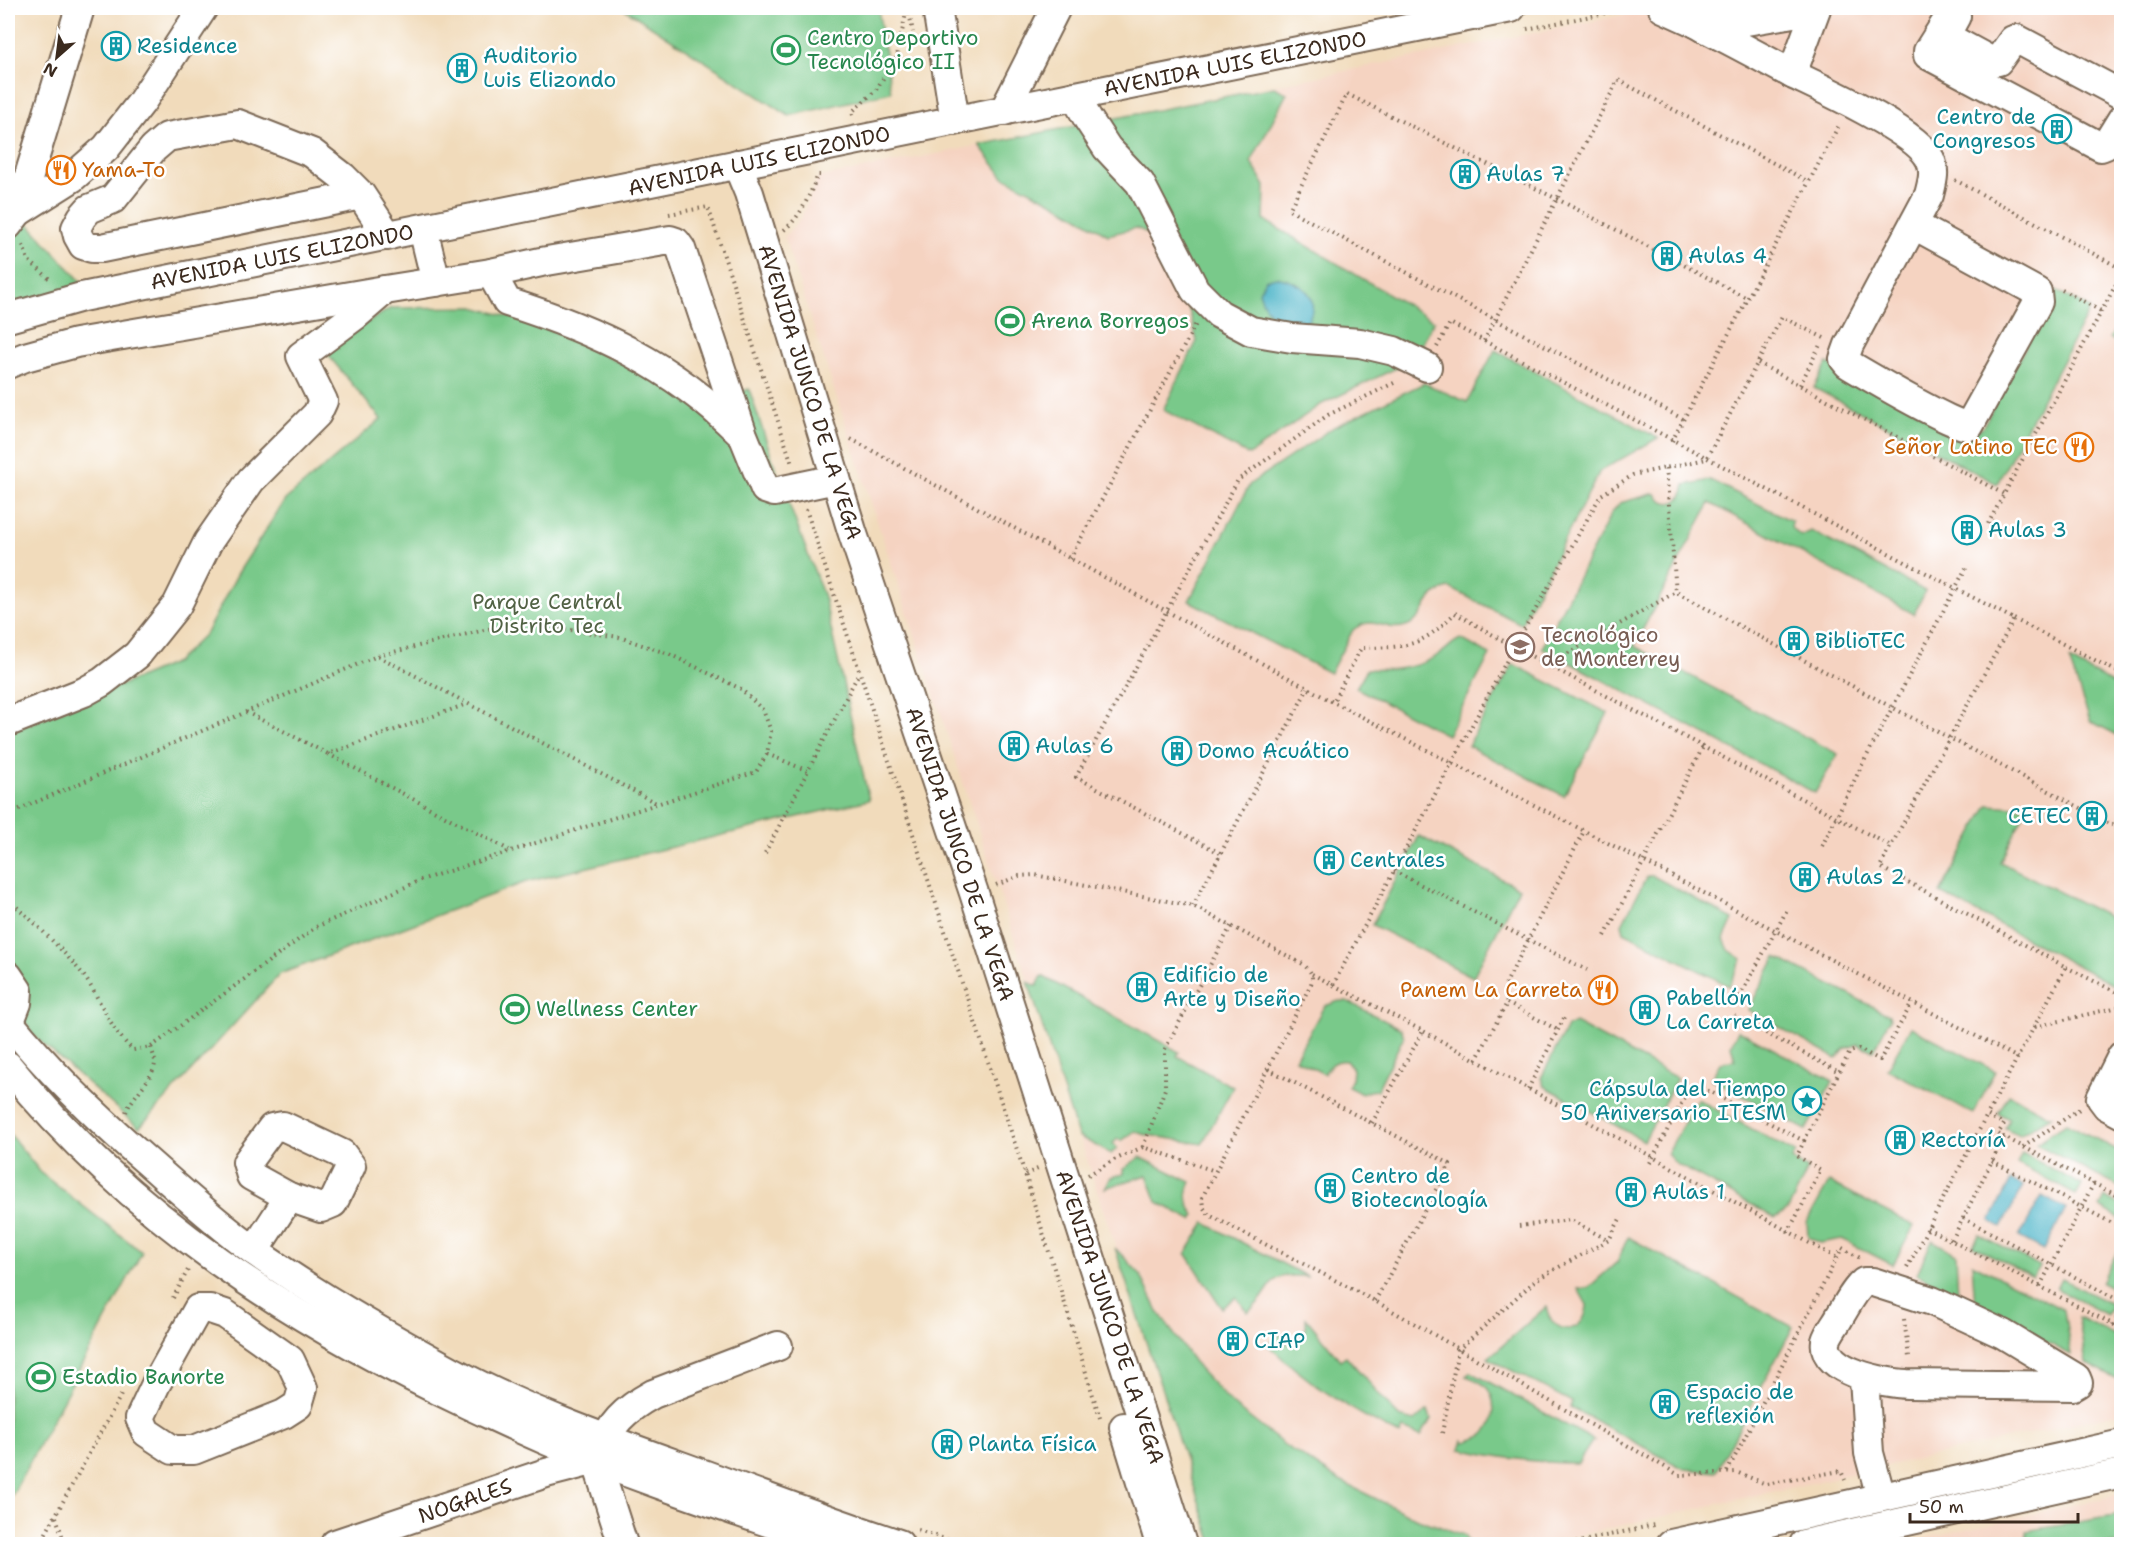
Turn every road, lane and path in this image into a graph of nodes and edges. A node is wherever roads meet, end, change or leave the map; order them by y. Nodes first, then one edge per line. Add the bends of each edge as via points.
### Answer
1 (80, 8) edge
2 (203, 8) edge
3 (908, 8) edge
4 (937, 8) edge
5 (1056, 8) edge
6 (1511, 8) edge
7 (1663, 8) edge
8 (1816, 8) edge
9 (1955, 8) edge
10 (1962, 8) edge
11 (1699, 20) edge
12 (915, 42) dead end
13 (1792, 74) junction
14 (2121, 95) edge
15 (1075, 96) junction
16 (1851, 103) junction
17 (1004, 111) junction
18 (853, 118) dead end
19 (2121, 119) edge
20 (955, 121) junction
21 (730, 166) junction
22 (830, 172) dead end
23 (818, 175) junction
24 (1950, 177) dead end
25 (806, 178) dead end
26 (1809, 182) junction
27 (361, 195) junction
28 (1557, 199) junction
29 (662, 215) dead end
30 (13, 218) edge
31 (1914, 225) junction
32 (423, 229) junction
33 (388, 236) junction
34 (776, 237) dead end
35 (2121, 271) edge
36 (491, 273) junction
37 (436, 282) junction
38 (385, 290) junction
39 (1747, 298) junction
40 (71, 300) junction
41 (1208, 302) junction
42 (8, 318) edge
43 (1495, 319) junction
44 (1824, 338) dead end
45 (1484, 341) junction
46 (76, 343) junction
47 (1758, 363) junction
48 (8, 364) edge
49 (1426, 367) junction
50 (1683, 419) junction
51 (742, 435) junction
52 (842, 436) dead end
53 (1672, 441) junction
54 (1706, 459) junction
55 (1666, 467) junction
56 (819, 483) junction
57 (2004, 494) junction
58 (1988, 524) dead end
59 (1070, 559) junction
60 (1966, 568) dead end
61 (1955, 589) junction
62 (1677, 592) junction
63 (1166, 612) junction
64 (2014, 619) junction
65 (1514, 647) junction
66 (377, 656) junction
67 (1546, 665) junction
68 (860, 672) junction
69 (2121, 674) edge
70 (1308, 688) junction
71 (1333, 702) junction
72 (468, 704) junction
73 (1892, 709) junction
74 (246, 712) junction
75 (8, 722) edge
76 (1949, 740) junction
77 (1703, 747) junction
78 (328, 754) junction
79 (767, 754) junction
80 (1451, 763) junction
81 (808, 771) junction
82 (659, 805) junction
83 (8, 814) edge
84 (1836, 818) junction
85 (2121, 830) edge
86 (1584, 831) junction
87 (1822, 846) dead end
88 (1891, 846) junction
89 (510, 851) junction
90 (765, 853) dead end
91 (1220, 853) junction
92 (1643, 861) junction
93 (1394, 871) junction
94 (974, 893) junction
95 (8, 899) edge
96 (1193, 906) junction
97 (1788, 908) dead end
98 (1231, 926) junction
99 (1776, 931) junction
100 (1605, 936) dead end
101 (1528, 939) junction
102 (2066, 967) junction
103 (1587, 970) dead end
104 (1311, 974) junction
105 (8, 976) edge
106 (1333, 985) junction
107 (2121, 994) edge
108 (1507, 1003) junction
109 (1912, 1003) junction
110 (2121, 1006) edge
111 (1734, 1007) dead end
112 (1734, 1016) dead end
113 (1564, 1018) dead end
114 (8, 1023) edge
115 (2034, 1027) junction
116 (1558, 1030) junction
117 (1422, 1031) junction
118 (151, 1047) junction
119 (2121, 1056) edge
120 (2018, 1058) junction
121 (1476, 1060) junction
122 (8, 1066) edge
123 (1268, 1069) junction
124 (1839, 1072) junction
125 (1691, 1085) dead end
126 (1697, 1085) dead end
127 (1528, 1089) junction
128 (2121, 1114) edge
129 (1987, 1115) junction
130 (124, 1116) dead end
131 (1372, 1124) junction
132 (2004, 1137) junction
133 (1804, 1141) junction
134 (1143, 1148) junction
135 (1653, 1158) junction
136 (1992, 1161) junction
137 (1650, 1163) dead end
138 (1082, 1165) dead end
139 (1215, 1171) junction
140 (2094, 1183) junction
141 (289, 1197) dead end
142 (2121, 1198) edge
143 (2081, 1207) junction
144 (1621, 1217) dead end
145 (1963, 1218) junction
146 (1519, 1226) dead end
147 (2121, 1228) edge
148 (1788, 1232) junction
149 (1609, 1240) junction
150 (1952, 1240) junction
151 (1842, 1248) dead end
152 (254, 1251) junction
153 (1837, 1258) junction
154 (2051, 1265) junction
155 (247, 1282) junction
156 (2040, 1286) junction
157 (1375, 1301) junction
158 (2121, 1302) edge
159 (2121, 1309) edge
160 (225, 1314) junction
161 (2113, 1325) junction
162 (2121, 1329) edge
163 (778, 1346) dead end
164 (1458, 1350) junction
165 (1875, 1380) junction
166 (1101, 1421) dead end
167 (1442, 1433) dead end
168 (2121, 1444) edge
169 (600, 1449) junction
170 (1726, 1472) junction
171 (2121, 1473) edge
172 (1846, 1482) dead end
173 (1884, 1491) junction
174 (55, 1516) dead end
175 (907, 1537) edge
176 (343, 1543) edge
177 (65, 1545) edge
178 (623, 1545) edge
179 (831, 1545) edge
180 (960, 1545) edge
181 (1160, 1545) edge
182 (1182, 1545) edge
183 (1671, 1545) edge
184 (1804, 1545) edge

1 - 30 street
2 - 30 street via 141,103 106,148 72,178
3 - 12 path
3 - 18 path via 897,56 876,90 852,112
4 - 20 street
5 - 17 street
6 - 15 street, AVENIDA LUIS ELIZONDO
7 - 11 street
8 - 11 street
8 - 13 street
9 - 19 street via 1928,55 2101,147
10 - 14 street via 1944,34 1947,38 1995,62 2017,39
11 - 13 street
13 - 16 street
15 - 17 street, AVENIDA LUIS ELIZONDO
15 - 41 street via 1107,148 1140,183 1195,290
16 - 26 path
16 - 31 street via 1917,144 1930,159 1933,181
17 - 20 street, AVENIDA LUIS ELIZONDO
20 - 21 street, AVENIDA LUIS ELIZONDO
21 - 32 street, AVENIDA LUIS ELIZONDO
21 - 56 street, AVENIDA JUNCO DE LA VEGA
22 - 23 path
23 - 25 path
23 - 34 path via 793,223
24 - 35 path
26 - 28 path via 1618,80
26 - 39 path
27 - 27 street via 312,153 252,128 222,125 167,137 113,199 89,209 76,228 83,245 102,248
27 - 33 street
28 - 39 path
28 - 43 path
28 - 43 path via 1347,94 1289,210
29 - 56 path via 708,207
30 - 40 path via 28,260
31 - 31 street via 1844,359 1930,410 1969,426 2039,295
32 - 33 street, AVENIDA LUIS ELIZONDO
32 - 37 street
33 - 40 street, AVENIDA LUIS ELIZONDO
35 - 57 path
36 - 37 street
36 - 51 street via 507,302 613,342 665,371
36 - 51 street via 609,250 676,242
37 - 38 street
38 - 46 street
38 - 75 street via 301,356 323,401 317,414 251,480 208,543 177,605 137,655 84,692
39 - 50 path
40 - 42 street, AVENIDA LUIS ELIZONDO
40 - 46 street
41 - 49 street via 1219,314 1251,331 1360,343 1394,351
41 - 59 path
43 - 45 path
43 - 50 path
44 - 47 path via 1782,317
45 - 49 path via 1450,323
45 - 53 path
46 - 48 street
47 - 54 path
47 - 57 path
49 - 63 path via 1328,415 1238,480
50 - 53 path
51 - 56 street via 765,489 774,492
52 - 59 path
53 - 54 path
54 - 55 path
54 - 61 path
55 - 62 path
55 - 65 path via 1633,475 1601,495
56 - 68 path
56 - 94 street, AVENIDA JUNCO DE LA VEGA
56 - 181 street, AVENIDA JUNCO DE LA VEGA via 1014,1066
57 - 58 path
59 - 63 path
60 - 61 path
61 - 64 path
61 - 73 path
62 - 67 path
62 - 73 path
63 - 70 path
63 - 91 path via 1076,777
64 - 69 path
64 - 76 path
65 - 67 path
65 - 71 path via 1455,613 1438,630 1417,642 1399,648 1361,648
65 - 80 path
66 - 72 path
66 - 74 path
66 - 79 path via 517,622 619,637 669,654 741,689 763,710 771,731
67 - 77 path
68 - 81 path
68 - 166 path via 1025,1174
70 - 71 path
70 - 91 path
71 - 80 path
72 - 78 path
72 - 82 path
73 - 76 path
73 - 84 path
74 - 78 path
74 - 83 path
76 - 85 path
76 - 88 path
77 - 84 path
77 - 92 path
78 - 89 path
79 - 81 path
79 - 82 path via 756,772
80 - 86 path
80 - 93 path
81 - 90 path
82 - 89 path
84 - 87 path
84 - 88 path
86 - 92 path
86 - 101 path
88 - 102 path via 1880,867
89 - 118 path via 421,880 316,927
91 - 96 path
92 - 99 path
92 - 100 path
93 - 101 path
93 - 106 path
94 - 96 path via 1019,876 1035,875
94 - 182 street, AVENIDA JUNCO DE LA VEGA
95 - 118 path via 82,973 122,1040 133,1050
96 - 98 path
97 - 99 path
98 - 104 path via 1304,964
98 - 134 path via 1165,1048 1165,1089
99 - 109 path
99 - 111 path
101 - 103 path
101 - 108 path via 1504,987
102 - 107 path
102 - 115 path
104 - 106 path
104 - 123 path via 1311,984
105 - 114 street via 18,991
106 - 117 path
108 - 116 path
108 - 121 path
109 - 120 path
109 - 124 path via 1880,1060 1859,1049 1850,1052
110 - 115 path
112 - 124 path
113 - 116 path
114 - 152 street via 112,1131
115 - 120 path
116 - 127 path
117 - 121 path
117 - 131 path
118 - 130 path via 155,1064
119 - 128 street via 2101,1098
120 - 129 path
121 - 127 path
122 - 155 street via 109,1173 184,1237
123 - 131 path
123 - 139 path
124 - 133 path
125 - 135 path
126 - 133 path
127 - 135 path
129 - 132 path via 2004,1124 1998,1134
129 - 150 path via 1927,1228
131 - 157 path via 1450,1164
132 - 136 path
132 - 140 path
133 - 148 path via 1797,1156 1821,1170
134 - 138 path via 1086,1176
134 - 139 path
135 - 137 path
135 - 148 path
136 - 143 path
136 - 145 path
139 - 157 path via 1202,1198 1209,1215
140 - 142 path
140 - 143 path
141 - 152 street
143 - 147 path
143 - 154 path
144 - 149 path
145 - 150 path
145 - 154 path
146 - 149 path via 1571,1220
148 - 153 path
149 - 164 path via 1537,1279
150 - 156 path
151 - 153 path
152 - 169 street via 453,1372 544,1414
153 - 170 path
154 - 156 path
154 - 158 path
155 - 160 street
155 - 169 street via 390,1367 547,1441
156 - 161 path
157 - 164 path
159 - 161 path
160 - 160 street via 290,1360 303,1388 298,1405 194,1450 172,1450 146,1432 140,1418 198,1309
161 - 162 path
163 - 169 street via 636,1403 615,1421
164 - 167 path
164 - 170 path via 1679,1475
165 - 165 street via 2073,1386 2079,1382 2003,1334 1932,1301 1869,1281 1858,1288 1826,1344 1835,1360
165 - 173 street via 1869,1453
168 - 173 street
169 - 175 street
169 - 176 street, NOGALES via 546,1473
169 - 178 street
169 - 179 street
170 - 172 path via 1766,1484 1841,1471
171 - 184 street
173 - 183 street via 1782,1520
174 - 177 path
175 - 180 path

